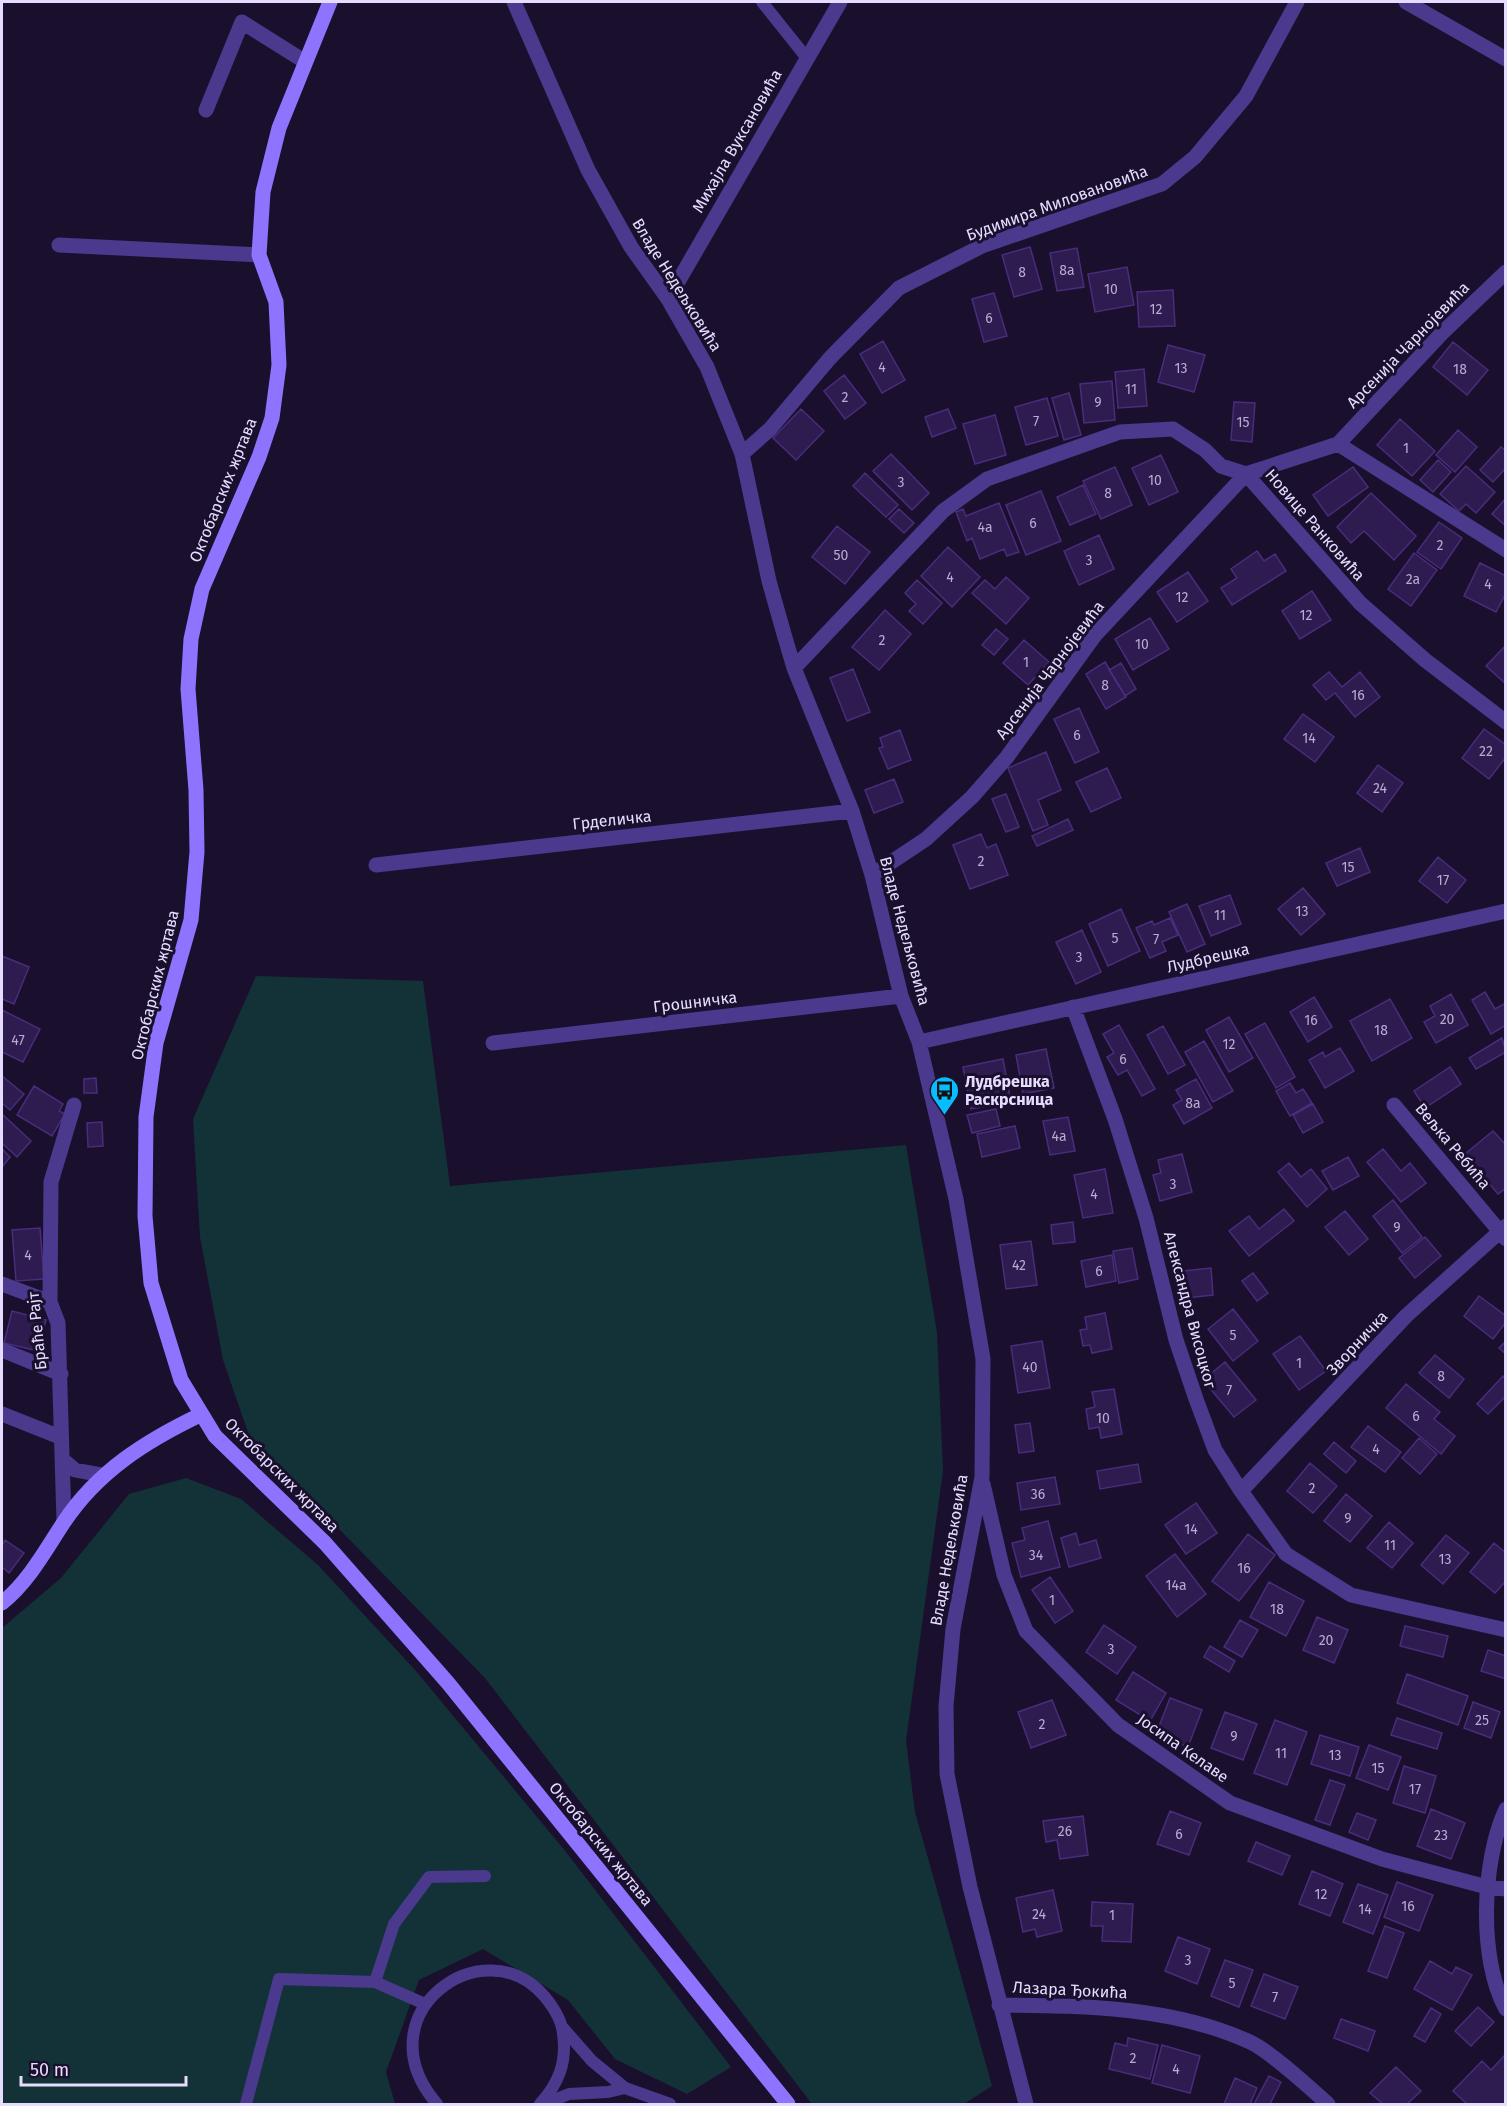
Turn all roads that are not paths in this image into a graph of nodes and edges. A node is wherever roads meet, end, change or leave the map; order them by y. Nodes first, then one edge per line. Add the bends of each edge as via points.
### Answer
1 (330, 2) edge
2 (514, 2) edge
3 (762, 2) edge
4 (840, 2) edge
5 (1297, 2) edge
6 (1406, 2) edge
7 (806, 57) junction
8 (1506, 59) edge
9 (304, 61) junction
10 (206, 110) dead end
11 (59, 245) dead end
12 (258, 255) junction
13 (1506, 272) edge
14 (668, 299) junction
15 (1338, 444) junction
16 (742, 454) junction
17 (1246, 474) junction
18 (1506, 550) edge
19 (794, 668) junction
20 (1506, 722) edge
21 (852, 811) junction
22 (376, 865) dead end
23 (872, 874) junction
24 (1506, 911) edge
25 (901, 996) junction
26 (1073, 1007) junction
27 (919, 1042) junction
28 (493, 1043) dead end
29 (74, 1105) dead end
30 (1394, 1105) dead end
31 (1503, 1233) edge
32 (2, 1284) edge
33 (50, 1302) junction
34 (2, 1350) edge
35 (61, 1374) junction
36 (2, 1414) edge
37 (200, 1415) junction
38 (60, 1437) junction
39 (63, 1460) junction
40 (102, 1475) junction
41 (982, 1478) junction
42 (1241, 1491) junction
43 (64, 1521) junction
44 (2, 1603) edge
45 (1506, 1630) edge
46 (1506, 1809) edge
47 (485, 1876) dead end
48 (1487, 1887) junction
49 (1506, 1889) edge
50 (375, 1982) junction
51 (425, 2004) junction
52 (999, 2005) junction
53 (1506, 2009) edge
54 (563, 2028) junction
55 (625, 2088) junction
56 (246, 2104) edge
57 (437, 2104) edge
58 (542, 2104) edge
59 (670, 2104) edge
60 (788, 2104) edge
61 (1026, 2104) edge
62 (1328, 2104) edge

1 - 9 street, Октобарских жртава
2 - 14 street, Владе Недељковића via 588,170 631,247
3 - 7 lane
4 - 7 street, Михајла Вуксановића
5 - 16 street, Будимира Миловановића via 1246,96 1179,171 1162,184 982,246 899,288 830,358 770,429
6 - 8 street
7 - 14 street, Михајла Вуксановића
9 - 10 street via 242,22
9 - 12 street, Октобарских жртава via 279,128 263,192
11 - 12 street
12 - 37 street, Октобарских жртава via 276,302 278,376 272,418 202,589 191,639 188,689 197,842 192,909 156,1044 146,1117 145,1215 152,1283 181,1380
13 - 15 street, Арсенија Чарнојевића via 1442,333
14 - 16 street, Владе Недељковића via 707,367
15 - 17 street
15 - 18 street
16 - 19 street, Владе Недељковића via 769,581
17 - 19 street, Новице Ранковића via 1221,466 1173,429 1120,432 987,479 943,511
17 - 20 street, Новице Ранковића via 1360,603 1425,660
17 - 23 street, Арсенија Чарнојевића via 1095,635 1007,757 972,797 926,840
19 - 21 street, Владе Недељковића
21 - 22 street, Грделичка
21 - 23 street, Владе Недељковића
23 - 25 street, Владе Недељковића
24 - 26 street, Лудбрешка
25 - 27 street, Владе Недељковића
25 - 28 street, Грошничка
26 - 27 street, Лудбрешка
26 - 42 street, Александра Висоцког via 1116,1119 1146,1218 1176,1340 1196,1399 1215,1450
27 - 41 street, Владе Недељковића via 956,1199 983,1359
29 - 33 street, Браће Рајт via 51,1182
30 - 31 street, Вељка Ребића
31 - 42 street, Зворничка via 1406,1316
32 - 33 street
33 - 35 street, Браће Рајт via 57,1323
34 - 35 street
35 - 38 street, Браће Рајт
36 - 38 street
37 - 40 street via 144,1444
37 - 60 street, Октобарских жртава via 215,1436 325,1543 448,1683
38 - 39 street, Браће Рајт
39 - 40 street via 82,1473
39 - 43 street, Браће Рајт
40 - 43 street
41 - 48 street, Јосипа Келаве via 1004,1575 1026,1631 1118,1725 1230,1803 1382,1859
41 - 52 street, Владе Недељковића via 953,1629 946,1706 947,1774
42 - 45 street, Александра Висоцког via 1286,1554 1351,1594
43 - 44 street via 34,1569
46 - 48 street
47 - 50 lane via 429,1877 393,1924
48 - 49 street, Јосипа Келаве
48 - 53 street via 1487,1950
50 - 51 lane
50 - 56 lane via 279,1979
51 - 54 lane via 458,1977 479,1971 501,1972 540,1991
51 - 57 lane via 415,2024 413,2057 423,2088
52 - 61 street, Владе Недељковића
52 - 62 street, Лазара Ђокића via 1098,2006 1181,2018 1251,2043
54 - 55 lane via 592,2061
54 - 58 lane via 562,2071
55 - 58 lane via 568,2094
55 - 59 lane

